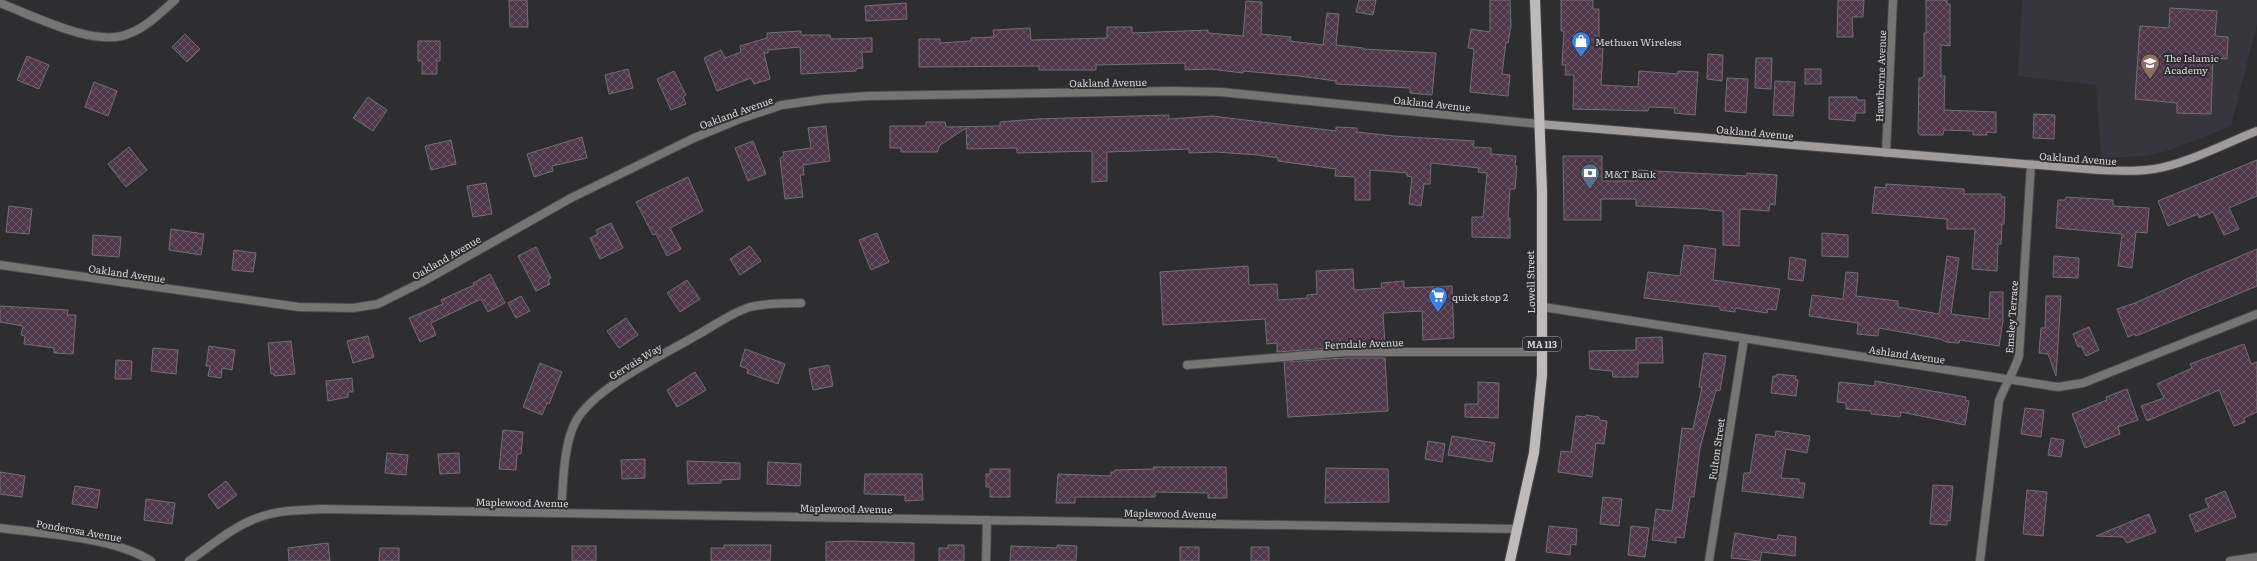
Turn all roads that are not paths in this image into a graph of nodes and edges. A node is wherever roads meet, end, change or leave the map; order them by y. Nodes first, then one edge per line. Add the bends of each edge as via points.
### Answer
1 (175, 0) edge
2 (1535, 0) edge
3 (1893, 0) edge
4 (0, 3) edge
5 (1539, 124) junction
6 (2257, 131) edge
7 (1886, 153) junction
8 (2031, 164) junction
9 (0, 265) edge
10 (801, 302) dead end
11 (1543, 307) junction
12 (2257, 314) edge
13 (1744, 339) junction
14 (1542, 352) junction
15 (1187, 365) dead end
16 (2010, 378) junction
17 (561, 513) junction
18 (987, 520) junction
19 (0, 528) edge
20 (1517, 529) junction
21 (2257, 557) edge
22 (152, 561) edge
23 (189, 561) edge
24 (986, 561) edge
25 (1510, 561) edge
26 (1709, 561) edge
27 (1981, 561) edge
28 (2230, 561) edge

1 - 4 street via 147,25 127,35 107,38 84,35
2 - 5 main road, Lowell Street / MA 113
3 - 7 street, Hawthorne Avenue
5 - 7 street, Oakland Avenue
5 - 9 street, Oakland Avenue via 1221,92 907,95 825,99 782,106 740,119 694,138 571,198 378,304 353,308 299,307
5 - 11 main road, Lowell Street / MA 113
6 - 8 street, Oakland Avenue via 2155,169 2099,170
7 - 8 street, Oakland Avenue
8 - 16 street, Emsley Terrace via 2019,356
10 - 17 street, Gervais Way via 773,303 749,308 633,373 584,408 575,422 569,443
11 - 13 street, Ashland Avenue
11 - 14 main road, Lowell Street / MA 113
12 - 16 street, Ashland Avenue via 2083,383 2058,387
13 - 16 street, Ashland Avenue
13 - 26 street, Fulton Street
14 - 15 street, Ferndale Avenue via 1345,352
14 - 20 main road, Lowell Street / MA 113 via 1534,453
16 - 27 street, Emsley Terrace via 1998,401
17 - 18 street, Maplewood Avenue
17 - 23 street, Maplewood Avenue via 288,510 262,516 236,528
18 - 20 street, Maplewood Avenue
18 - 24 street
19 - 22 street, Ponderosa Avenue via 105,543 131,550
20 - 25 main road, Lowell Street / MA 113
21 - 28 street

